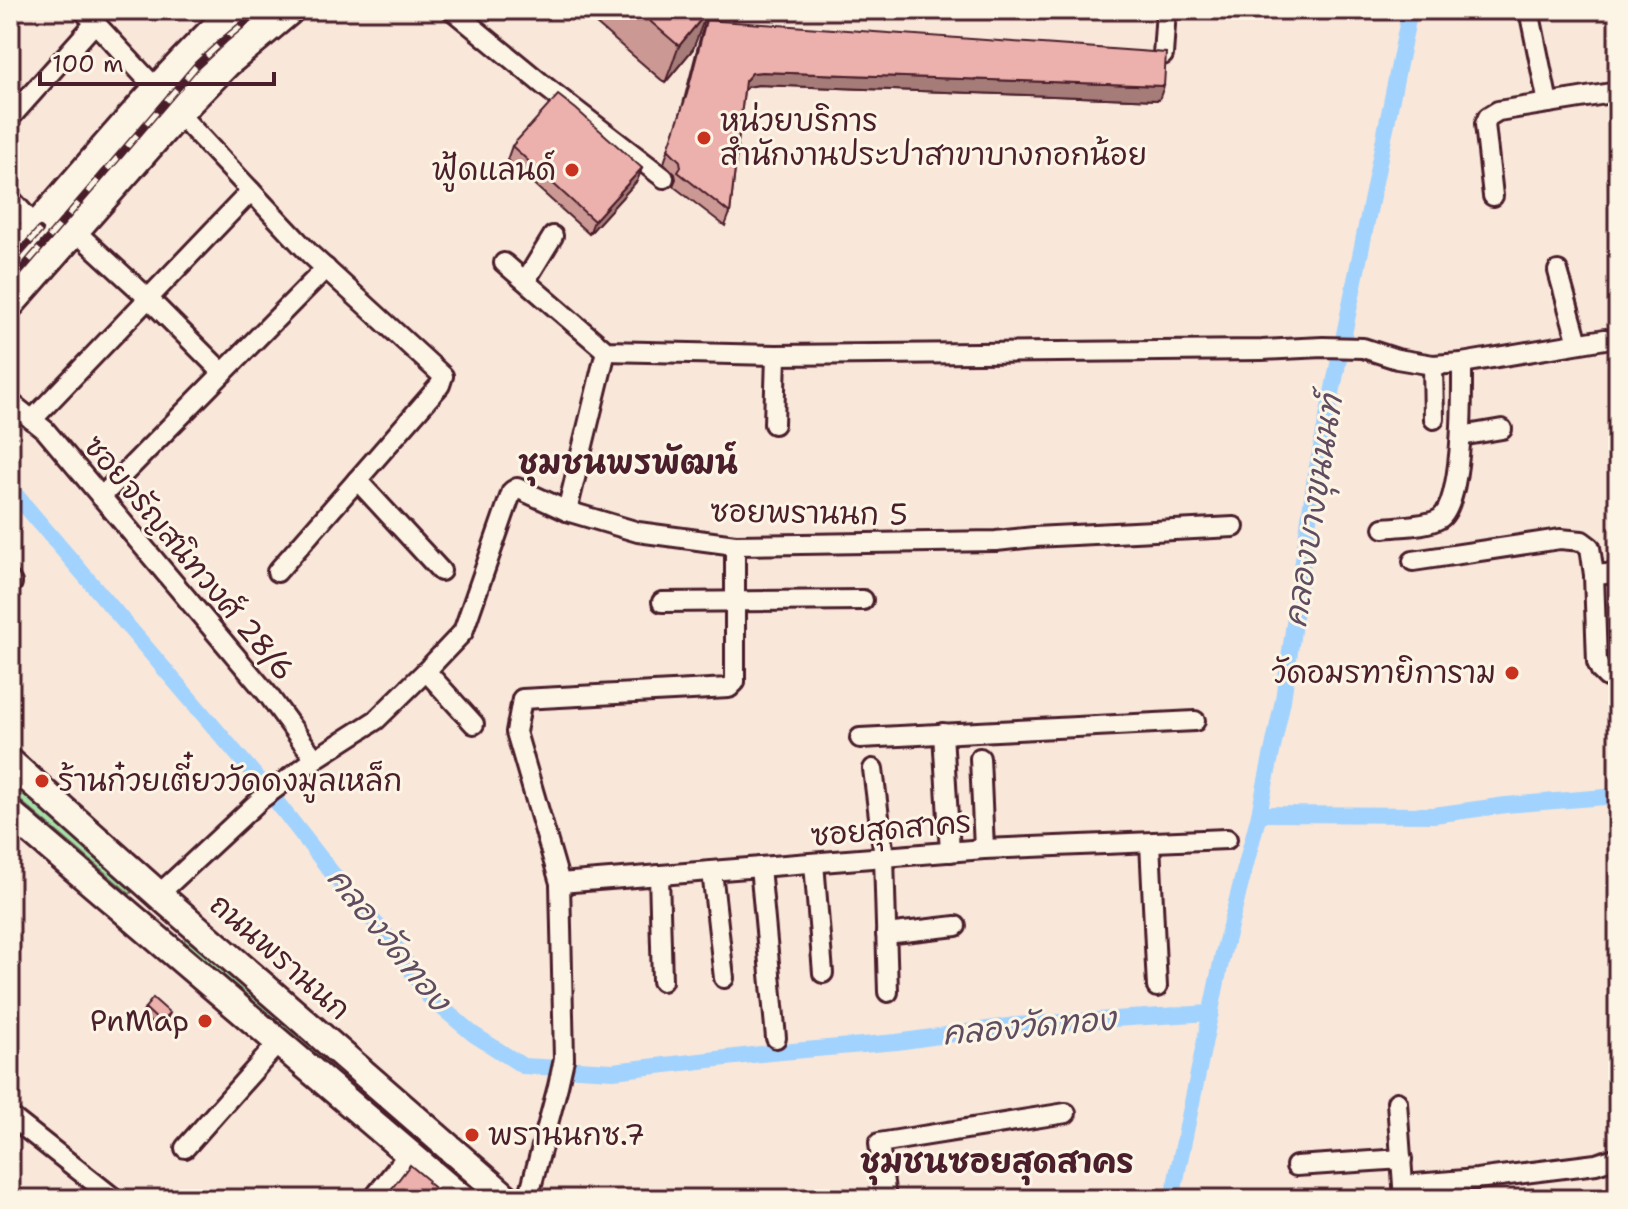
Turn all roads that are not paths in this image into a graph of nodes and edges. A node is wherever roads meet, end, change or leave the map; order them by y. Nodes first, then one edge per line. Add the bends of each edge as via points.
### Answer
1 (223, 10) edge
2 (236, 10) edge
3 (269, 10) edge
4 (288, 10) edge
5 (452, 10) edge
6 (1166, 10) edge
7 (1529, 10) edge
8 (89, 16) edge
9 (1163, 55) edge
10 (150, 82) junction
11 (1618, 92) edge
12 (1548, 103) junction
13 (177, 112) junction
14 (10, 118) edge
15 (664, 178) dead end
16 (251, 191) junction
17 (1493, 196) dead end
18 (10, 198) edge
19 (30, 220) junction
20 (73, 229) junction
21 (553, 236) dead end
22 (10, 243) edge
23 (10, 259) edge
24 (504, 263) dead end
25 (326, 268) junction
26 (1558, 271) dead end
27 (526, 280) junction
28 (10, 287) edge
29 (148, 298) junction
30 (10, 302) edge
31 (1605, 339) dead end
32 (1578, 343) junction
33 (606, 351) junction
34 (776, 355) junction
35 (1462, 363) junction
36 (1433, 365) junction
37 (223, 373) junction
38 (10, 402) edge
39 (1434, 419) dead end
40 (32, 420) junction
41 (774, 424) dead end
42 (1502, 429) dead end
43 (1461, 436) junction
44 (357, 480) junction
45 (101, 497) junction
46 (567, 511) junction
47 (1234, 527) dead end
48 (1384, 528) dead end
49 (735, 552) dead end
50 (1413, 561) dead end
51 (441, 571) dead end
52 (277, 572) dead end
53 (1618, 573) edge
54 (1594, 575) junction
55 (863, 600) dead end
56 (662, 602) dead end
57 (735, 603) junction
58 (426, 671) junction
59 (1618, 677) edge
60 (1195, 721) dead end
61 (474, 724) dead end
62 (943, 733) junction
63 (860, 738) dead end
64 (980, 758) dead end
65 (315, 759) junction
66 (10, 762) edge
67 (873, 769) dead end
68 (10, 813) edge
69 (1227, 839) dead end
70 (1150, 843) junction
71 (984, 849) junction
72 (950, 852) junction
73 (884, 857) junction
74 (814, 863) junction
75 (760, 867) junction
76 (712, 871) junction
77 (659, 875) junction
78 (560, 883) junction
79 (159, 894) junction
80 (956, 926) dead end
81 (886, 934) junction
82 (823, 973) dead end
83 (724, 978) dead end
84 (662, 981) dead end
85 (1157, 987) dead end
86 (888, 992) dead end
87 (776, 1038) dead end
88 (279, 1042) junction
89 (1397, 1102) dead end
90 (407, 1111) junction
91 (1066, 1113) dead end
92 (10, 1116) edge
93 (400, 1146) junction
94 (185, 1148) dead end
95 (452, 1150) junction
96 (1618, 1157) edge
97 (1402, 1159) junction
98 (1296, 1166) dead end
99 (437, 1178) junction
100 (1404, 1192) edge
101 (115, 1199) edge
102 (373, 1199) edge
103 (462, 1199) edge
104 (508, 1199) edge
105 (528, 1199) edge
106 (886, 1199) edge

1 - 10 main road
2 - 23 main road
3 - 28 main road via 188,84
4 - 13 main road
5 - 15 street
6 - 9 street
7 - 12 street
8 - 10 street
8 - 14 street
10 - 19 main road
11 - 12 street
12 - 17 street via 1488,117
13 - 16 street
13 - 20 main road
16 - 25 street
16 - 29 street
18 - 19 street
19 - 22 main road
20 - 29 street
20 - 30 main road
21 - 27 street
24 - 27 street
25 - 37 street
25 - 44 street via 443,376
26 - 32 street
27 - 33 street
29 - 37 street
29 - 40 street
31 - 32 street
32 - 35 street
33 - 34 street
33 - 46 street
34 - 36 street via 1323,347 1363,348
34 - 41 street
35 - 36 street
35 - 43 street
36 - 39 street
37 - 45 street
38 - 40 street, ซอยจรัญสนิทวงศ์ 28/6
40 - 45 street, ซอยจรัญสนิทวงศ์ 28/6
42 - 43 street
43 - 48 street via 1445,514 1438,520
44 - 51 street
44 - 52 street
45 - 65 street, ซอยจรัญสนิทวงศ์ 28/6 via 269,696
46 - 47 street, ซอยพรานนก 5 via 638,532 735,545 996,541
46 - 58 street, ซอยพรานนก 5 via 523,490 512,491 463,632
49 - 57 street
50 - 54 street via 1560,539 1590,547
53 - 54 street
54 - 59 street via 1597,662 1607,677
55 - 57 street
56 - 57 street
57 - 78 street via 735,682 729,688 522,699 516,732
58 - 61 street
58 - 65 street, ซอยพรานนก 5 via 376,720
60 - 62 street
62 - 63 street
62 - 72 street
64 - 71 street
65 - 79 street, ซอยพรานนก 5 via 261,799
66 - 79 main road, ถนนพรานนก
67 - 73 street
68 - 88 main road
69 - 70 street, ซอยสุดสาคร
70 - 71 street, ซอยสุดสาคร
70 - 85 street
71 - 72 street, ซอยสุดสาคร
72 - 73 street, ซอยสุดสาคร
73 - 74 street, ซอยสุดสาคร
73 - 81 street
74 - 75 street, ซอยสุดสาคร
74 - 82 street
75 - 76 street, ซอยสุดสาคร
75 - 87 street
76 - 77 street, ซอยสุดสาคร via 680,880
76 - 83 street
77 - 78 street, ซอยสุดสาคร
77 - 84 street
78 - 105 street via 564,1059
79 - 90 main road, ถนนพรานนก
80 - 81 street
81 - 86 street
88 - 93 main road
88 - 94 street
89 - 97 street
90 - 93 main road via 407,1132
90 - 95 main road, ถนนพรานนก
91 - 106 street via 879,1143
92 - 101 street
93 - 99 main road
93 - 102 street
95 - 99 main road via 436,1146 426,1153 425,1162
95 - 104 main road, ถนนพรานนก
96 - 100 street
97 - 98 street
97 - 100 street
99 - 103 main road

